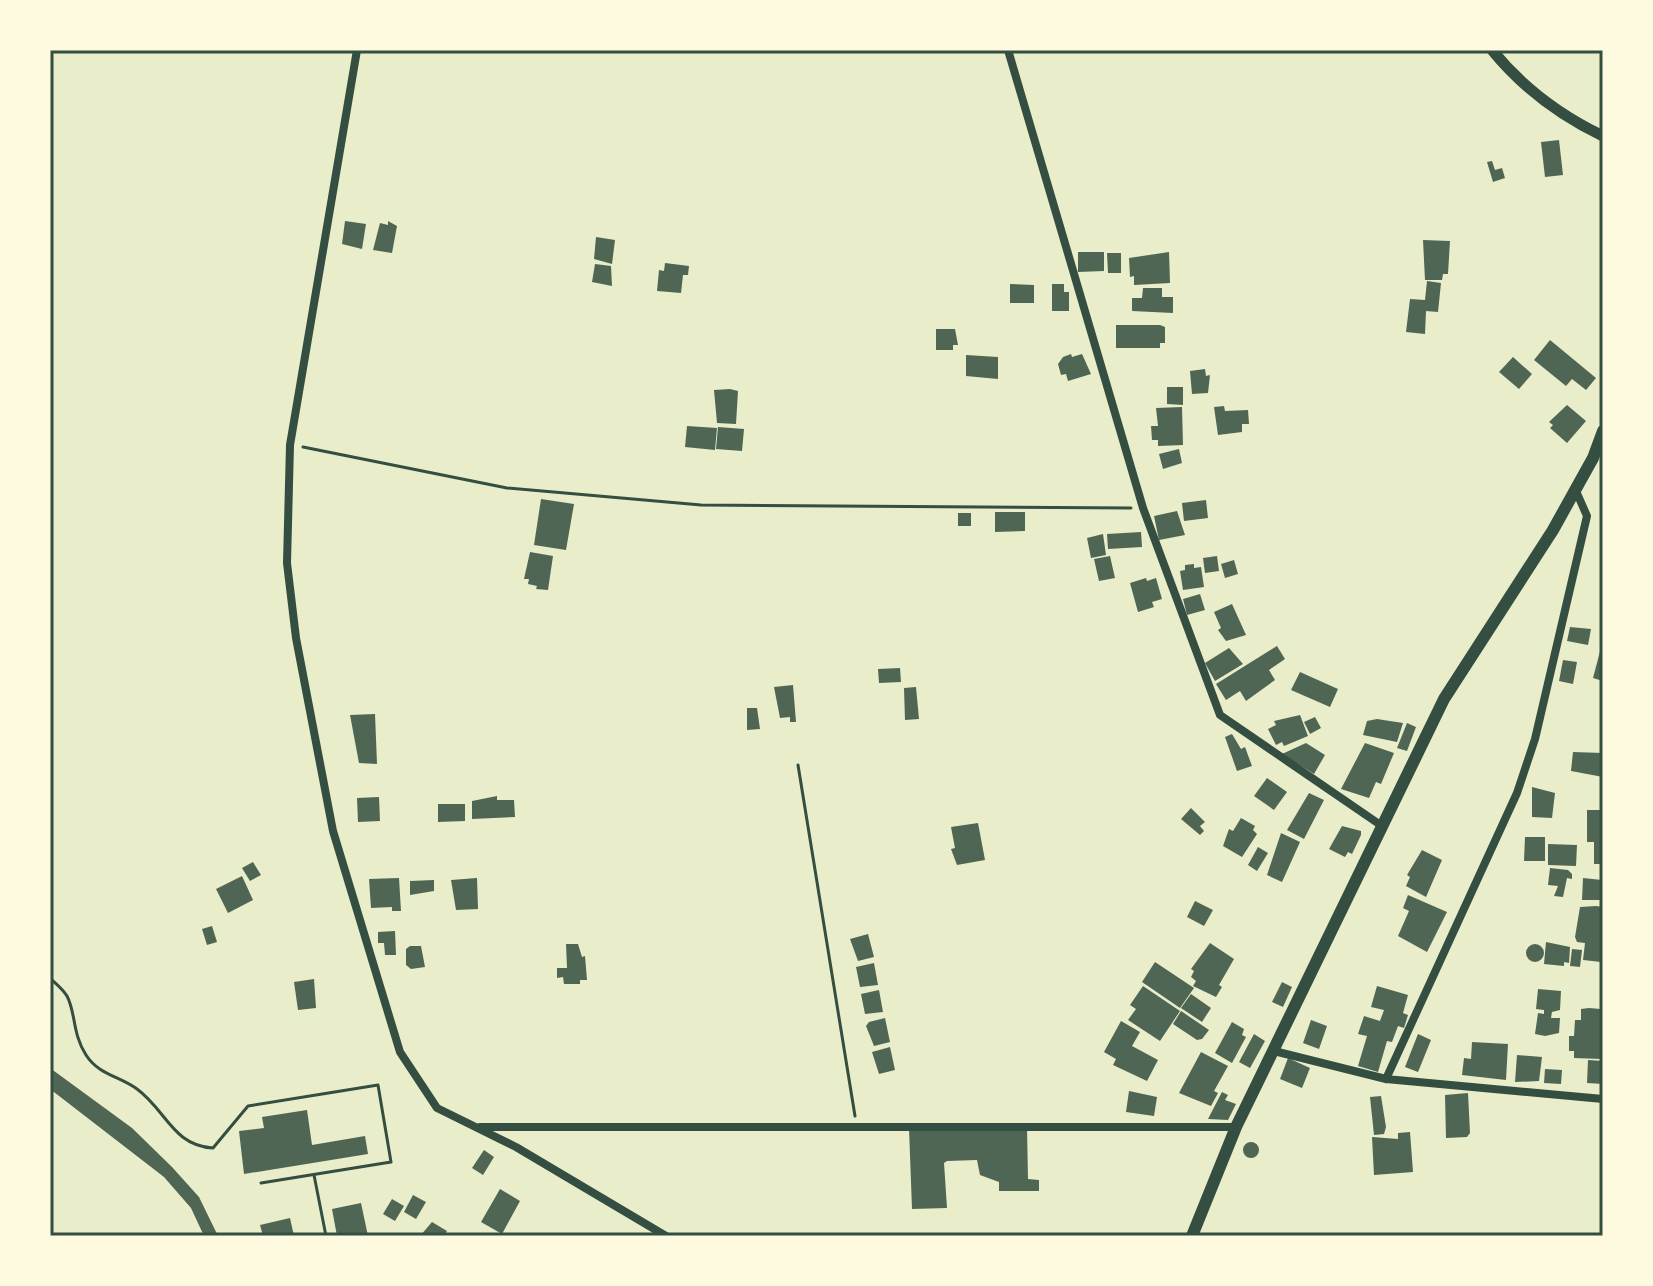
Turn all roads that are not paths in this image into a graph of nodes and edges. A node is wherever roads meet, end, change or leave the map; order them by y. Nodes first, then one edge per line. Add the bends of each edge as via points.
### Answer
1 (357, 50) edge
2 (1008, 50) edge
3 (1492, 50) edge
4 (1603, 136) edge
5 (1603, 431) edge
6 (1576, 491) junction
7 (1382, 826) junction
8 (1274, 1051) junction
9 (1386, 1079) junction
10 (1603, 1099) edge
11 (476, 1127) junction
12 (1236, 1127) junction
13 (666, 1236) edge
14 (1192, 1236) edge

1 - 11 street via 290,445 289,578 333,831 400,1052 437,1108
2 - 7 street via 1143,508 1220,715
3 - 4 street via 1552,107
5 - 6 main road
6 - 7 main road via 1444,699
6 - 9 street via 1587,516 1522,780
7 - 8 main road
8 - 9 street
8 - 12 main road
9 - 10 street
11 - 12 street
11 - 13 street
12 - 14 main road

